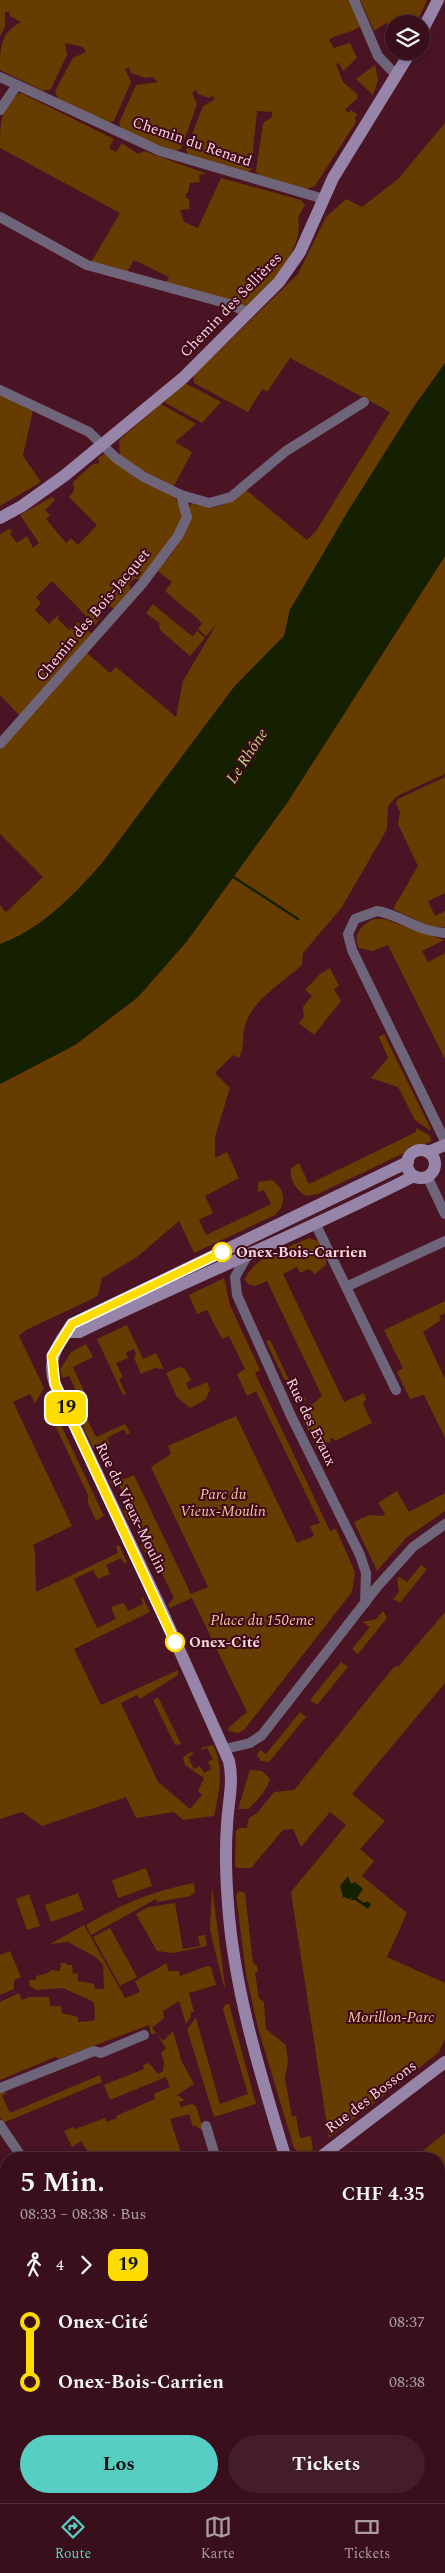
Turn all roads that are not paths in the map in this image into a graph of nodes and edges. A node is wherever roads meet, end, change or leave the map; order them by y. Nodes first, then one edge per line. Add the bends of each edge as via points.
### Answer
1 (354, 0) edge
2 (438, 0) edge
3 (430, 16) edge
4 (405, 60) edge
5 (396, 75) junction
6 (0, 77) edge
7 (17, 85) junction
8 (0, 110) edge
9 (324, 199) junction
10 (0, 217) edge
11 (249, 313) junction
12 (0, 390) edge
13 (364, 402) dead end
14 (103, 444) junction
15 (181, 495) junction
16 (0, 518) edge
17 (0, 744) edge
18 (445, 933) edge
19 (445, 1143) edge
20 (428, 1152) junction
21 (408, 1162) junction
22 (430, 1170) edge
23 (309, 1210) junction
24 (445, 1214) edge
25 (316, 1225) junction
26 (445, 1240) edge
27 (247, 1256) junction
28 (348, 1286) junction
29 (69, 1332) junction
30 (396, 1390) dead end
31 (445, 1524) edge
32 (365, 1603) junction
33 (225, 1749) junction
34 (144, 2035) dead end
35 (445, 2062) edge
36 (0, 2088) edge
37 (0, 2125) edge
38 (206, 2126) dead end
39 (18, 2152) edge
40 (214, 2152) edge
41 (284, 2152) edge
42 (327, 2152) edge

1 - 5 street via 378,56
2 - 3 street
4 - 5 street, Chemin des Sellières
5 - 9 street, Chemin des Sellières via 344,159
6 - 7 street, Chemin du Renard
7 - 8 street
7 - 9 street, Chemin du Renard via 133,140
9 - 11 street, Chemin des Sellières via 294,262
10 - 11 street via 87,265 229,304
11 - 14 street, Chemin des Sellières via 183,378
12 - 14 street via 90,432
13 - 15 street via 286,451 231,496 209,504
14 - 15 street via 116,458 144,477
14 - 16 street, Chemin des Sellières via 46,490
15 - 17 street, Chemin des Bois-Jacquet via 187,517 178,536 142,584
18 - 19 street via 409,925 377,911 355,919 348,934 352,950
19 - 20 street
20 - 21 street, Rue du Vieux-Moulin via 415,1152
20 - 22 street via 434,1159
21 - 22 street via 408,1169
21 - 23 street, Rue du Vieux-Moulin
22 - 24 street
22 - 25 street
23 - 25 street
23 - 29 street, Rue du Vieux-Moulin via 72,1324
25 - 27 street
25 - 28 street
26 - 28 street
27 - 29 street via 79,1332
27 - 32 street, Rue des Evaux via 236,1277 237,1296 291,1416 360,1555 366,1573
28 - 30 street
29 - 33 street, Rue du Vieux-Moulin via 58,1343 52,1356 55,1384
31 - 32 street via 413,1547
32 - 33 street via 262,1735 250,1743
33 - 41 street via 231,1770 226,1865 232,1947 247,2019
34 - 36 street
35 - 42 street, Rue des Bossons
37 - 39 street
38 - 40 street

